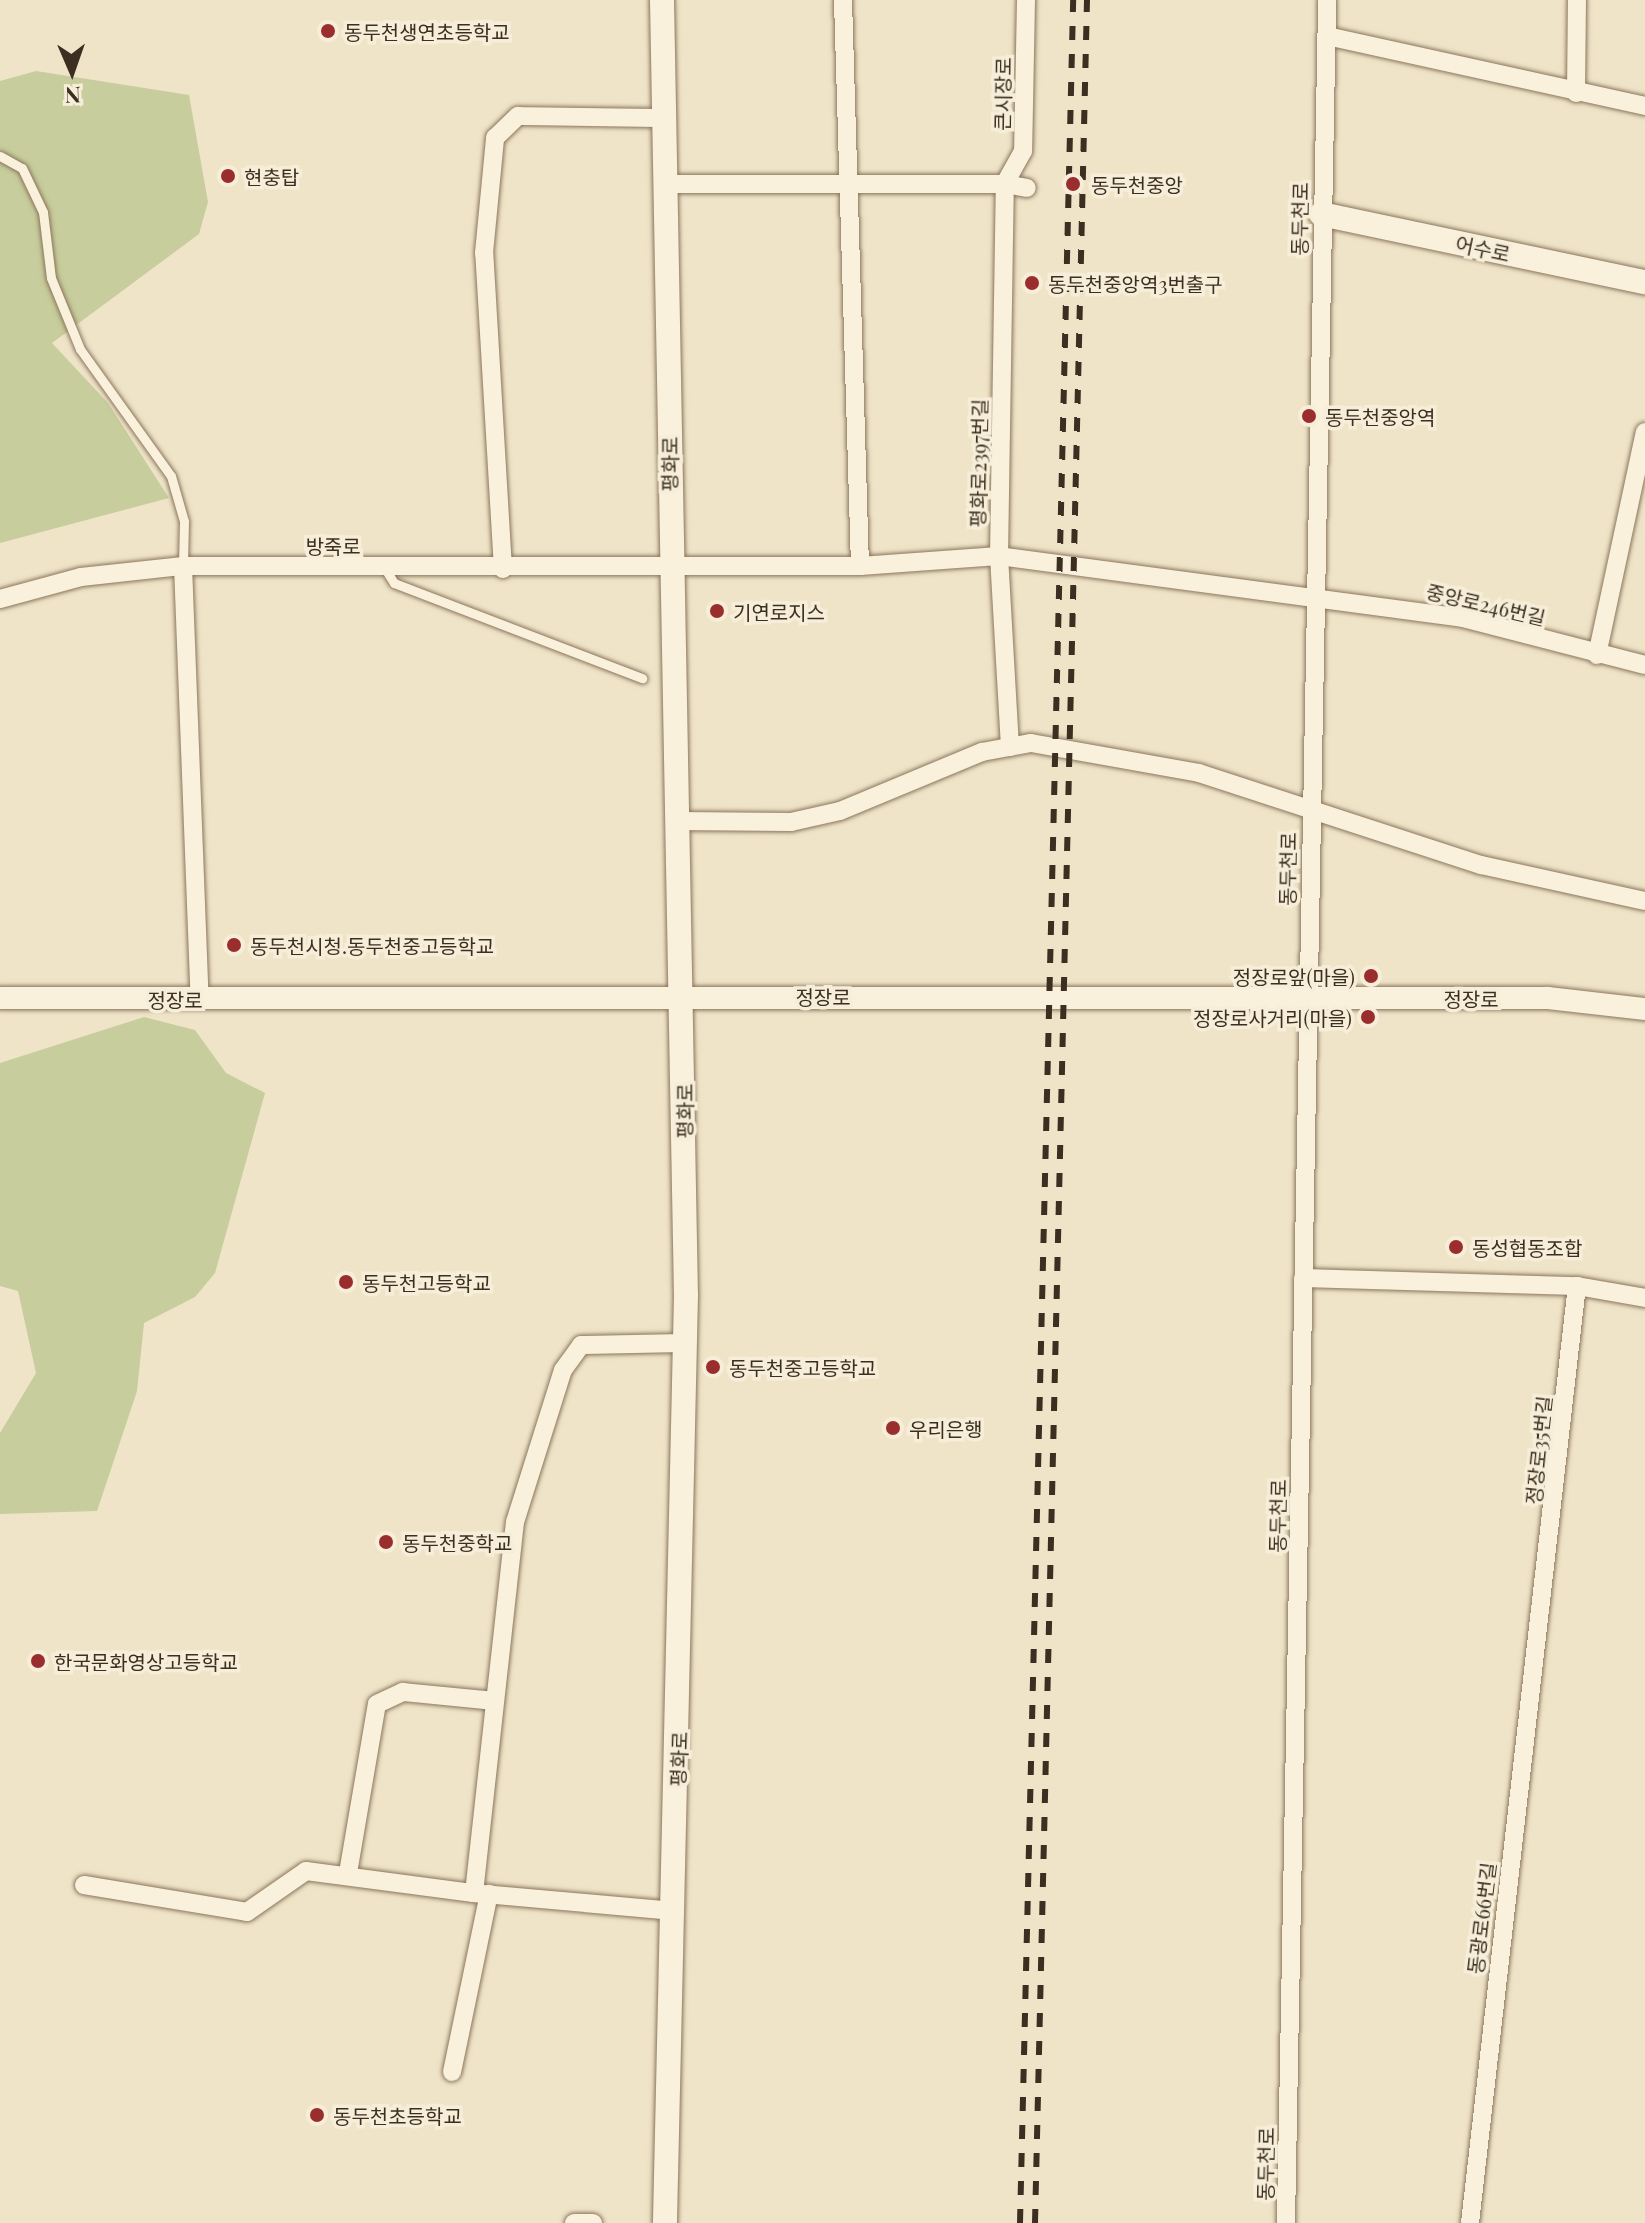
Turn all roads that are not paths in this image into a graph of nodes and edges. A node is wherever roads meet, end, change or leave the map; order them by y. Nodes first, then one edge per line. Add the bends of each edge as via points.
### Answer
1 (662, 0) edge
2 (843, 0) edge
3 (1026, 0) edge
4 (1327, 0) edge
5 (1577, 0) edge
6 (1327, 36) junction
7 (1576, 93) junction
8 (1645, 106) edge
9 (665, 118) junction
10 (0, 156) edge
11 (851, 181) junction
12 (667, 184) junction
13 (1005, 184) junction
14 (1027, 188) dead end
15 (1321, 214) junction
16 (1645, 282) edge
17 (1645, 432) edge
18 (999, 556) junction
19 (183, 566) junction
20 (669, 566) junction
21 (860, 566) junction
22 (384, 567) junction
23 (503, 569) junction
24 (1316, 594) junction
25 (0, 599) edge
26 (1597, 655) junction
27 (1645, 665) edge
28 (642, 678) dead end
29 (1010, 747) junction
30 (1310, 811) junction
31 (676, 821) junction
32 (1645, 901) edge
33 (0, 998) edge
34 (683, 998) junction
35 (1307, 998) junction
36 (200, 999) junction
37 (1645, 1009) edge
38 (1303, 1278) junction
39 (1577, 1286) junction
40 (1645, 1298) edge
41 (686, 1343) junction
42 (1543, 1619) joint
43 (494, 1701) junction
44 (348, 1873) junction
45 (84, 1885) dead end
46 (481, 1893) junction
47 (674, 1911) junction
48 (452, 2072) dead end
49 (574, 2223) edge
50 (593, 2223) edge
51 (665, 2223) edge
52 (1286, 2223) edge
53 (1470, 2223) edge

1 - 9 main road, 평화로
2 - 11 street
3 - 13 street, 큰시장로 via 1023,151
4 - 6 street, 동두천로
5 - 7 street
6 - 7 street
6 - 15 street, 동두천로
7 - 8 street
9 - 12 main road, 평화로
9 - 23 street via 518,116 495,138 484,253
10 - 19 lane via 22,168 43,212 51,278 80,349 171,476 184,521
11 - 12 street
11 - 13 street
11 - 21 street
12 - 20 main road, 평화로
13 - 14 street
13 - 18 street, 평화로2397번길
15 - 16 main road, 어수로
15 - 24 street, 동두천로
17 - 26 street
18 - 21 street, 평화로2397번길
18 - 24 street
18 - 29 street
19 - 22 street, 방죽로
19 - 25 street, 방죽로 via 81,577
19 - 36 street via 187,810
20 - 21 street, 평화로2397번길
20 - 23 street, 방죽로
20 - 31 main road, 평화로
22 - 23 street, 방죽로
22 - 28 lane via 394,583
24 - 26 street, 중앙로246번길 via 1463,618
24 - 30 street, 동두천로
26 - 27 street, 중앙로246번길
29 - 30 street, 동두천로 via 1031,743 1199,773
29 - 31 street, 동두천로 via 791,822
30 - 32 street, 동두천로 via 1481,865
30 - 35 street, 동두천로
31 - 34 main road, 평화로
33 - 36 street, 정장로
34 - 35 street, 정장로
34 - 36 street, 정장로
34 - 41 main road, 평화로
35 - 37 street, 정장로 via 1548,998
35 - 38 street, 동두천로
38 - 39 street
38 - 52 street, 동두천로
39 - 40 street
39 - 42 street, 정장로35번길
41 - 43 street via 581,1345 563,1370 515,1522
41 - 47 main road, 평화로
42 - 53 street, 동광로66번길
43 - 44 street via 403,1692 377,1704
43 - 46 street
44 - 45 street via 306,1871 247,1912
44 - 46 street
46 - 47 street
46 - 48 street
47 - 51 main road, 평화로
49 - 50 street

